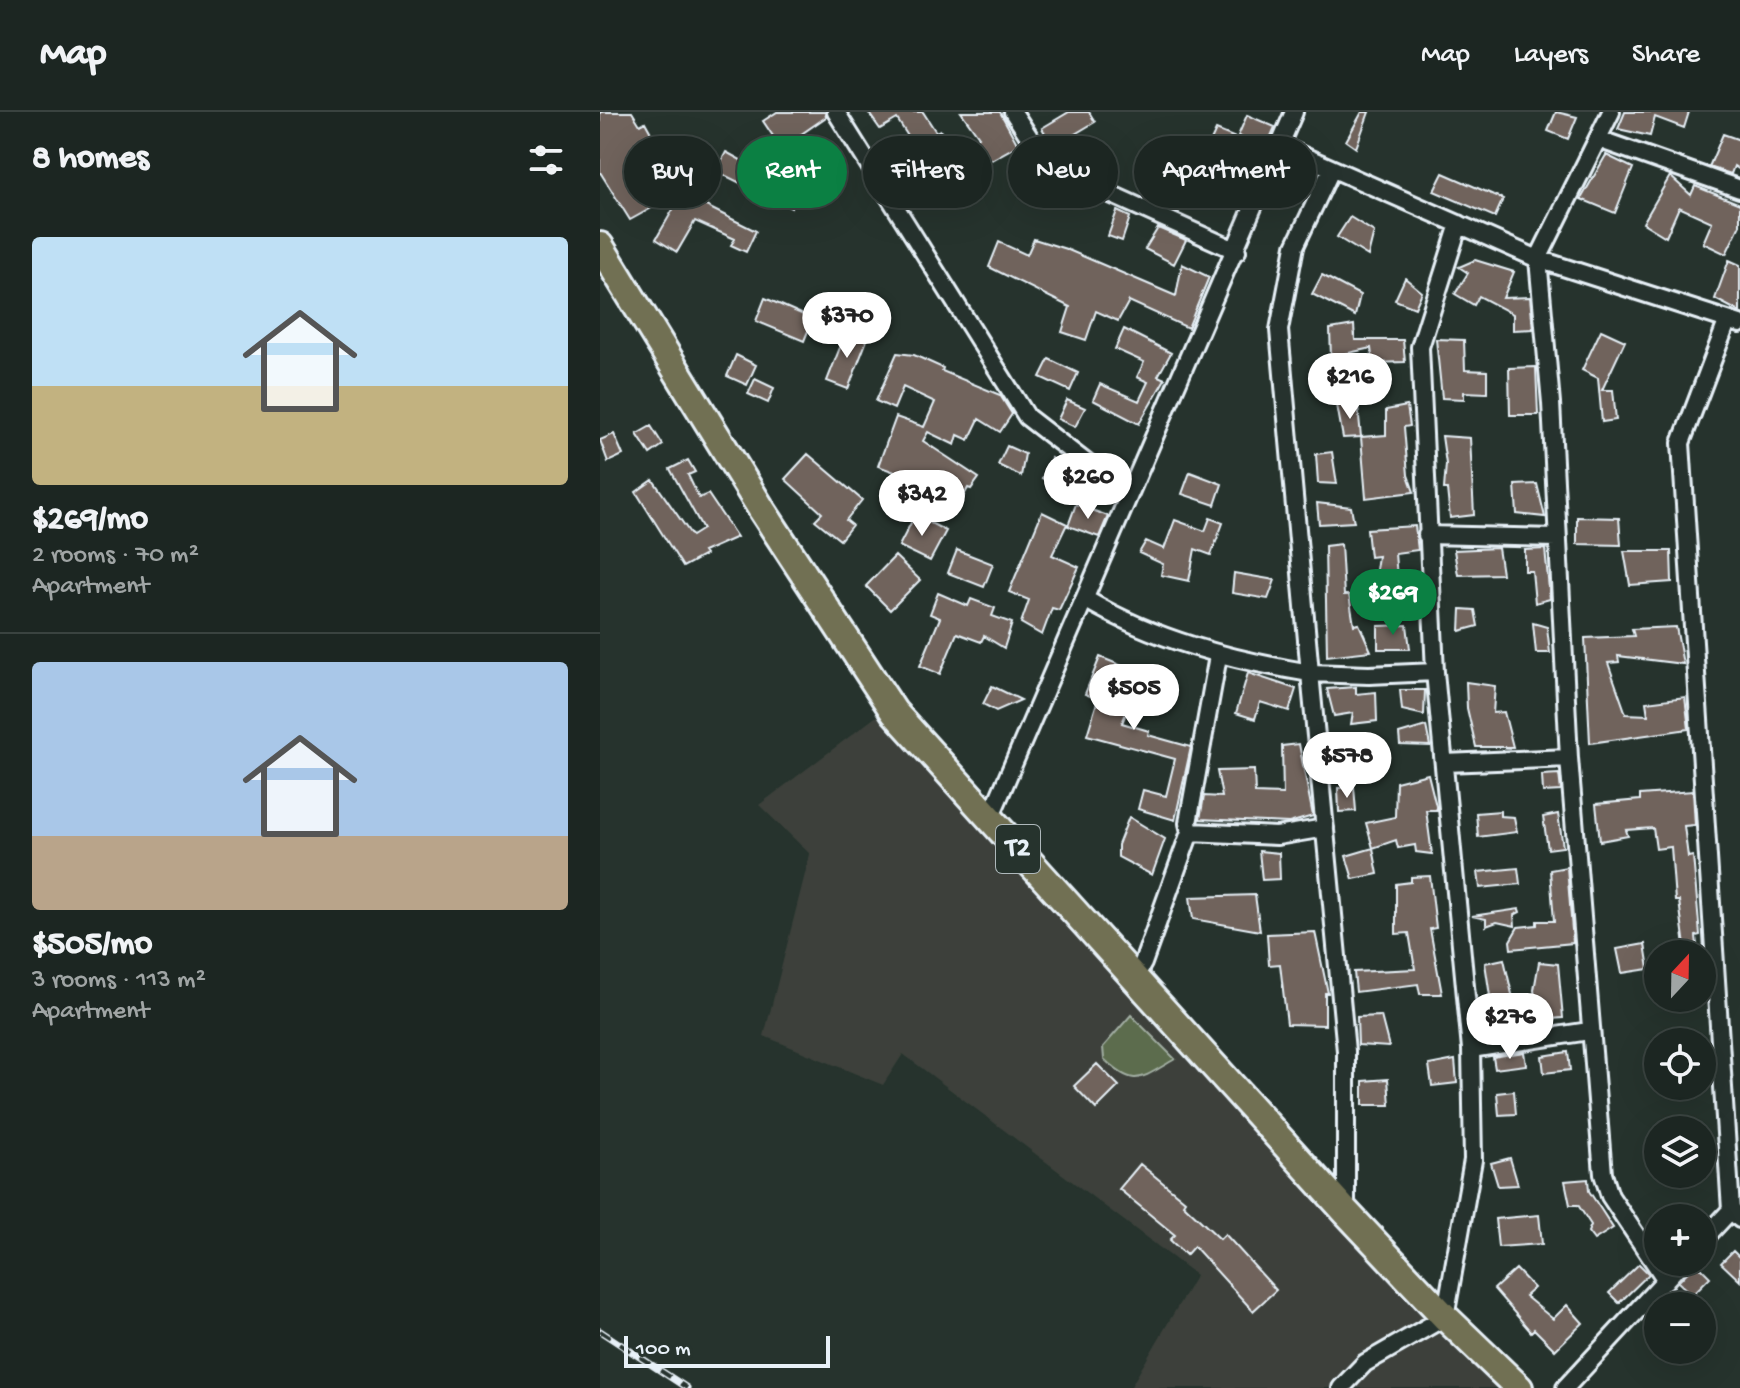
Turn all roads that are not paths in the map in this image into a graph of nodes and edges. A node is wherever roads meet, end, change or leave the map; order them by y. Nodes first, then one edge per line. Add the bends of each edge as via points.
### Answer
1 (836, 112) edge
2 (1013, 112) edge
3 (1294, 112) edge
4 (1611, 112) edge
5 (1285, 136) edge
6 (1598, 139) junction
7 (1316, 163) edge
8 (1331, 170) junction
9 (1740, 189) edge
10 (1255, 208) edge
11 (1459, 224) junction
12 (600, 246) edge
13 (1237, 251) junction
14 (1538, 259) junction
15 (1734, 323) edge
16 (1128, 495) junction
17 (1427, 535) junction
18 (1556, 538) junction
19 (1085, 599) junction
20 (1218, 656) junction
21 (1435, 672) junction
22 (1310, 673) junction
23 (1569, 758) junction
24 (1445, 763) junction
25 (990, 818) junction
26 (1325, 828) junction
27 (1190, 832) junction
28 (1135, 977) junction
29 (1589, 1031) junction
30 (1471, 1049) junction
31 (1346, 1212) junction
32 (1736, 1214) edge
33 (1716, 1230) edge
34 (1670, 1276) edge
35 (1666, 1280) junction
36 (1445, 1317) junction
37 (1341, 1388) edge
38 (1519, 1388) edge
39 (1565, 1388) edge

1 - 16 street via 1027,417
2 - 13 street via 1048,166
3 - 5 street
4 - 6 street
6 - 9 street
6 - 14 street
7 - 8 street
8 - 11 street
8 - 22 street via 1295,246 1279,330
10 - 13 street
11 - 14 street
11 - 17 street via 1420,347
12 - 25 highway, T2 via 894,712
13 - 16 street
14 - 15 street
14 - 18 street
15 - 32 street via 1681,443
16 - 19 street
17 - 18 street
17 - 21 street
18 - 23 street
19 - 20 street
19 - 25 street
20 - 22 street
20 - 27 street
21 - 22 street
21 - 24 street
22 - 26 street
23 - 24 street
23 - 29 street
24 - 30 street
25 - 28 highway, T2
26 - 27 street via 1277,836
26 - 31 street via 1346,1051
27 - 28 street
28 - 31 highway, T2
29 - 30 street
29 - 35 street via 1606,1185
30 - 36 street via 1473,1160
31 - 36 highway, T2
32 - 33 street
34 - 35 street
35 - 39 street
36 - 37 street via 1365,1363
36 - 38 highway, T2

